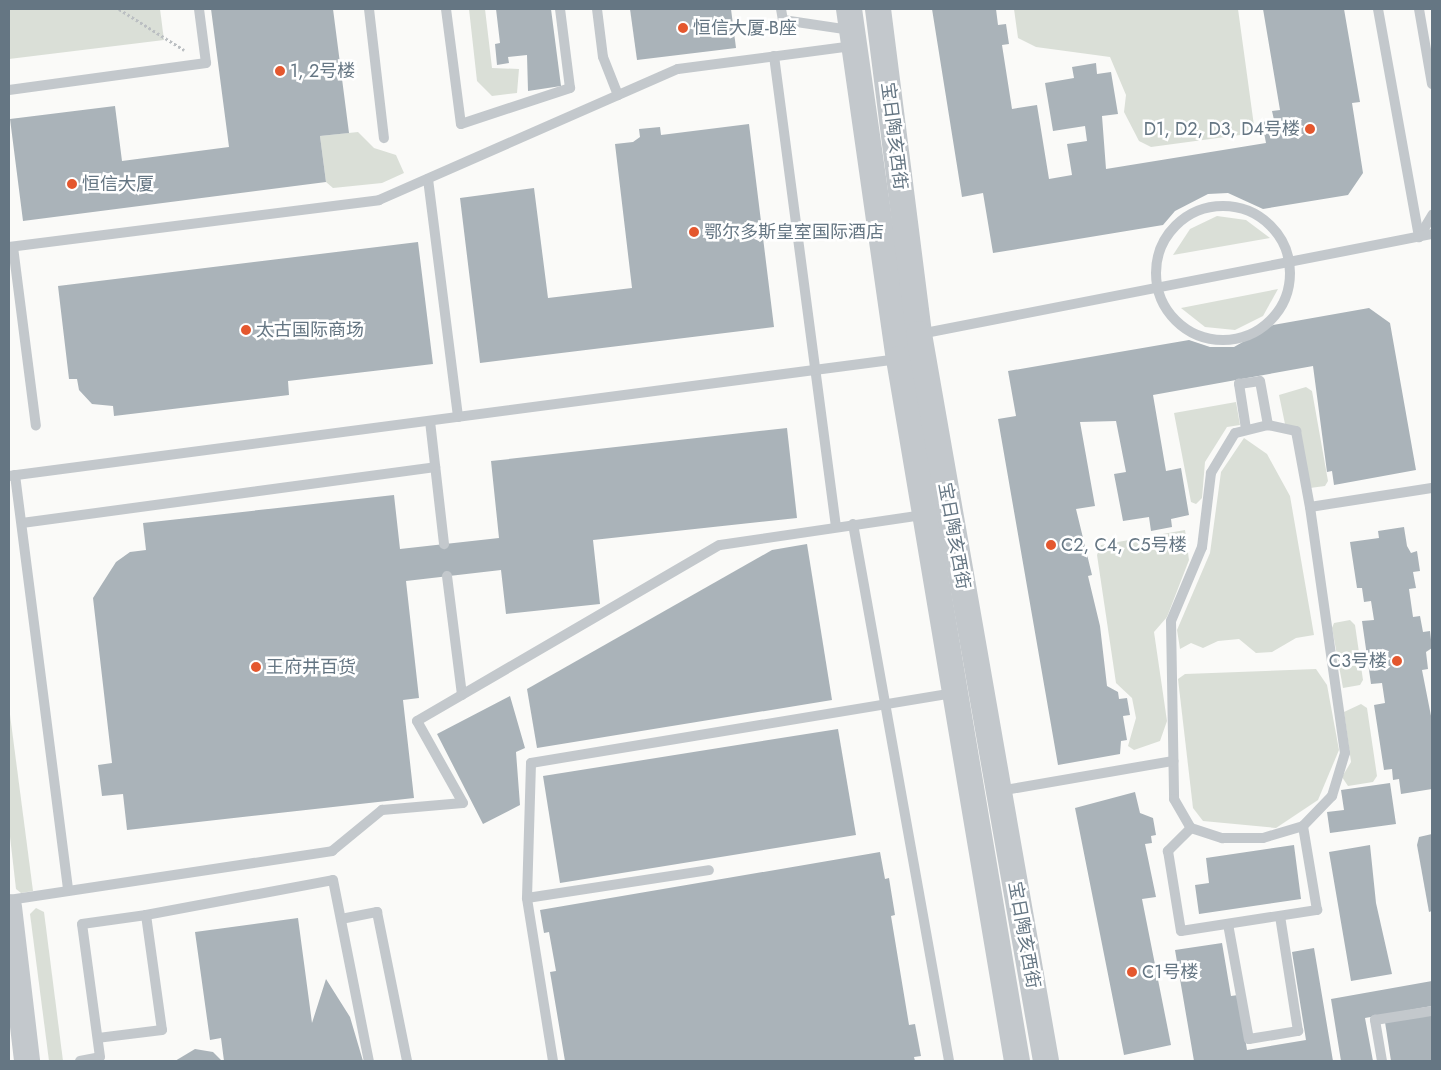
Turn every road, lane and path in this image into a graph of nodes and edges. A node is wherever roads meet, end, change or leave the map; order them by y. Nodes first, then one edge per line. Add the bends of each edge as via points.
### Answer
1 (119, 9) edge
2 (199, 9) edge
3 (369, 9) edge
4 (446, 9) edge
5 (560, 9) edge
6 (597, 9) edge
7 (781, 9) edge
8 (878, 9) edge
9 (1378, 9) edge
10 (1419, 9) edge
11 (852, 28) edge
12 (774, 56) junction
13 (206, 64) junction
14 (1432, 84) edge
15 (9, 90) edge
16 (618, 95) junction
17 (384, 138) dead end
18 (428, 179) junction
19 (1432, 215) edge
20 (1432, 234) edge
21 (1419, 237) junction
22 (11, 247) edge
23 (1289, 261) junction
24 (1157, 287) junction
25 (919, 334) junction
26 (899, 359) junction
27 (815, 370) junction
28 (458, 417) junction
29 (430, 421) junction
30 (1268, 425) junction
31 (36, 426) dead end
32 (1246, 428) junction
33 (435, 467) junction
34 (12, 476) edge
35 (1432, 488) edge
36 (1310, 507) junction
37 (925, 515) junction
38 (22, 523) junction
39 (853, 524) junction
40 (836, 526) junction
41 (444, 544) dead end
42 (447, 576) dead end
43 (955, 693) junction
44 (462, 695) junction
45 (885, 705) junction
46 (1173, 761) junction
47 (998, 791) junction
48 (1303, 826) junction
49 (1191, 828) junction
50 (709, 870) dead end
51 (68, 891) junction
52 (527, 898) junction
53 (9, 900) edge
54 (9, 907) edge
55 (146, 915) junction
56 (1280, 916) junction
57 (341, 919) junction
58 (1228, 924) junction
59 (1432, 1011) edge
60 (98, 1038) junction
61 (27, 1061) edge
62 (80, 1061) edge
63 (369, 1061) edge
64 (406, 1061) edge
65 (553, 1061) edge
66 (949, 1061) edge
67 (1017, 1061) edge
68 (1046, 1061) edge
69 (1382, 1061) edge

1 - 13 path
2 - 13 lane
3 - 17 lane
4 - 5 lane via 461,124 570,88
6 - 16 lane via 603,58
7 - 11 lane via 783,20
8 - 25 street, 宝日陶亥西街
9 - 21 lane
10 - 14 lane
11 - 12 lane
11 - 26 street, 宝日陶亥西街
12 - 16 lane via 678,69
12 - 27 lane
13 - 15 lane
16 - 18 lane
18 - 22 lane via 379,200
18 - 28 lane
19 - 21 lane
20 - 21 lane
21 - 23 lane
22 - 31 lane
23 - 24 lane
23 - 24 lane via 1289,285 1282,307 1267,324 1239,338 1201,338 1181,326 1166,309
23 - 24 lane via 1282,241 1263,220 1231,206 1210,207 1173,227 1162,245
24 - 25 lane
25 - 47 street, 宝日陶亥西街
26 - 27 lane
26 - 37 street, 宝日陶亥西街
27 - 28 lane
27 - 40 lane
28 - 29 lane
29 - 33 lane
29 - 34 lane
30 - 32 lane
30 - 32 lane via 1260,381 1239,384
30 - 36 lane via 1296,431
32 - 46 lane via 1235,433 1211,473 1202,547 1171,621
33 - 38 lane
33 - 41 lane
34 - 38 lane
35 - 36 lane
36 - 48 lane via 1345,753 1332,796
37 - 39 lane
37 - 43 street, 宝日陶亥西街
38 - 51 lane
39 - 40 lane
39 - 45 lane
40 - 44 lane via 720,545
42 - 44 lane
43 - 45 lane
43 - 67 street, 宝日陶亥西街
44 - 51 lane via 417,721 463,802 382,810 332,851
45 - 52 lane via 531,763
45 - 66 lane
46 - 47 lane
46 - 49 lane via 1174,799
47 - 68 street, 宝日陶亥西街
48 - 49 lane via 1263,838 1222,838
48 - 56 lane via 1317,910
49 - 58 lane via 1168,851 1181,931
50 - 52 lane
51 - 53 lane
52 - 65 lane
54 - 61 street
55 - 57 lane via 333,880
55 - 60 lane via 82,924
55 - 60 lane via 162,1030
56 - 58 lane
56 - 58 lane via 1298,1031 1249,1039
57 - 63 lane
57 - 64 lane via 377,912
59 - 69 lane via 1375,1020
60 - 62 lane via 100,1057

